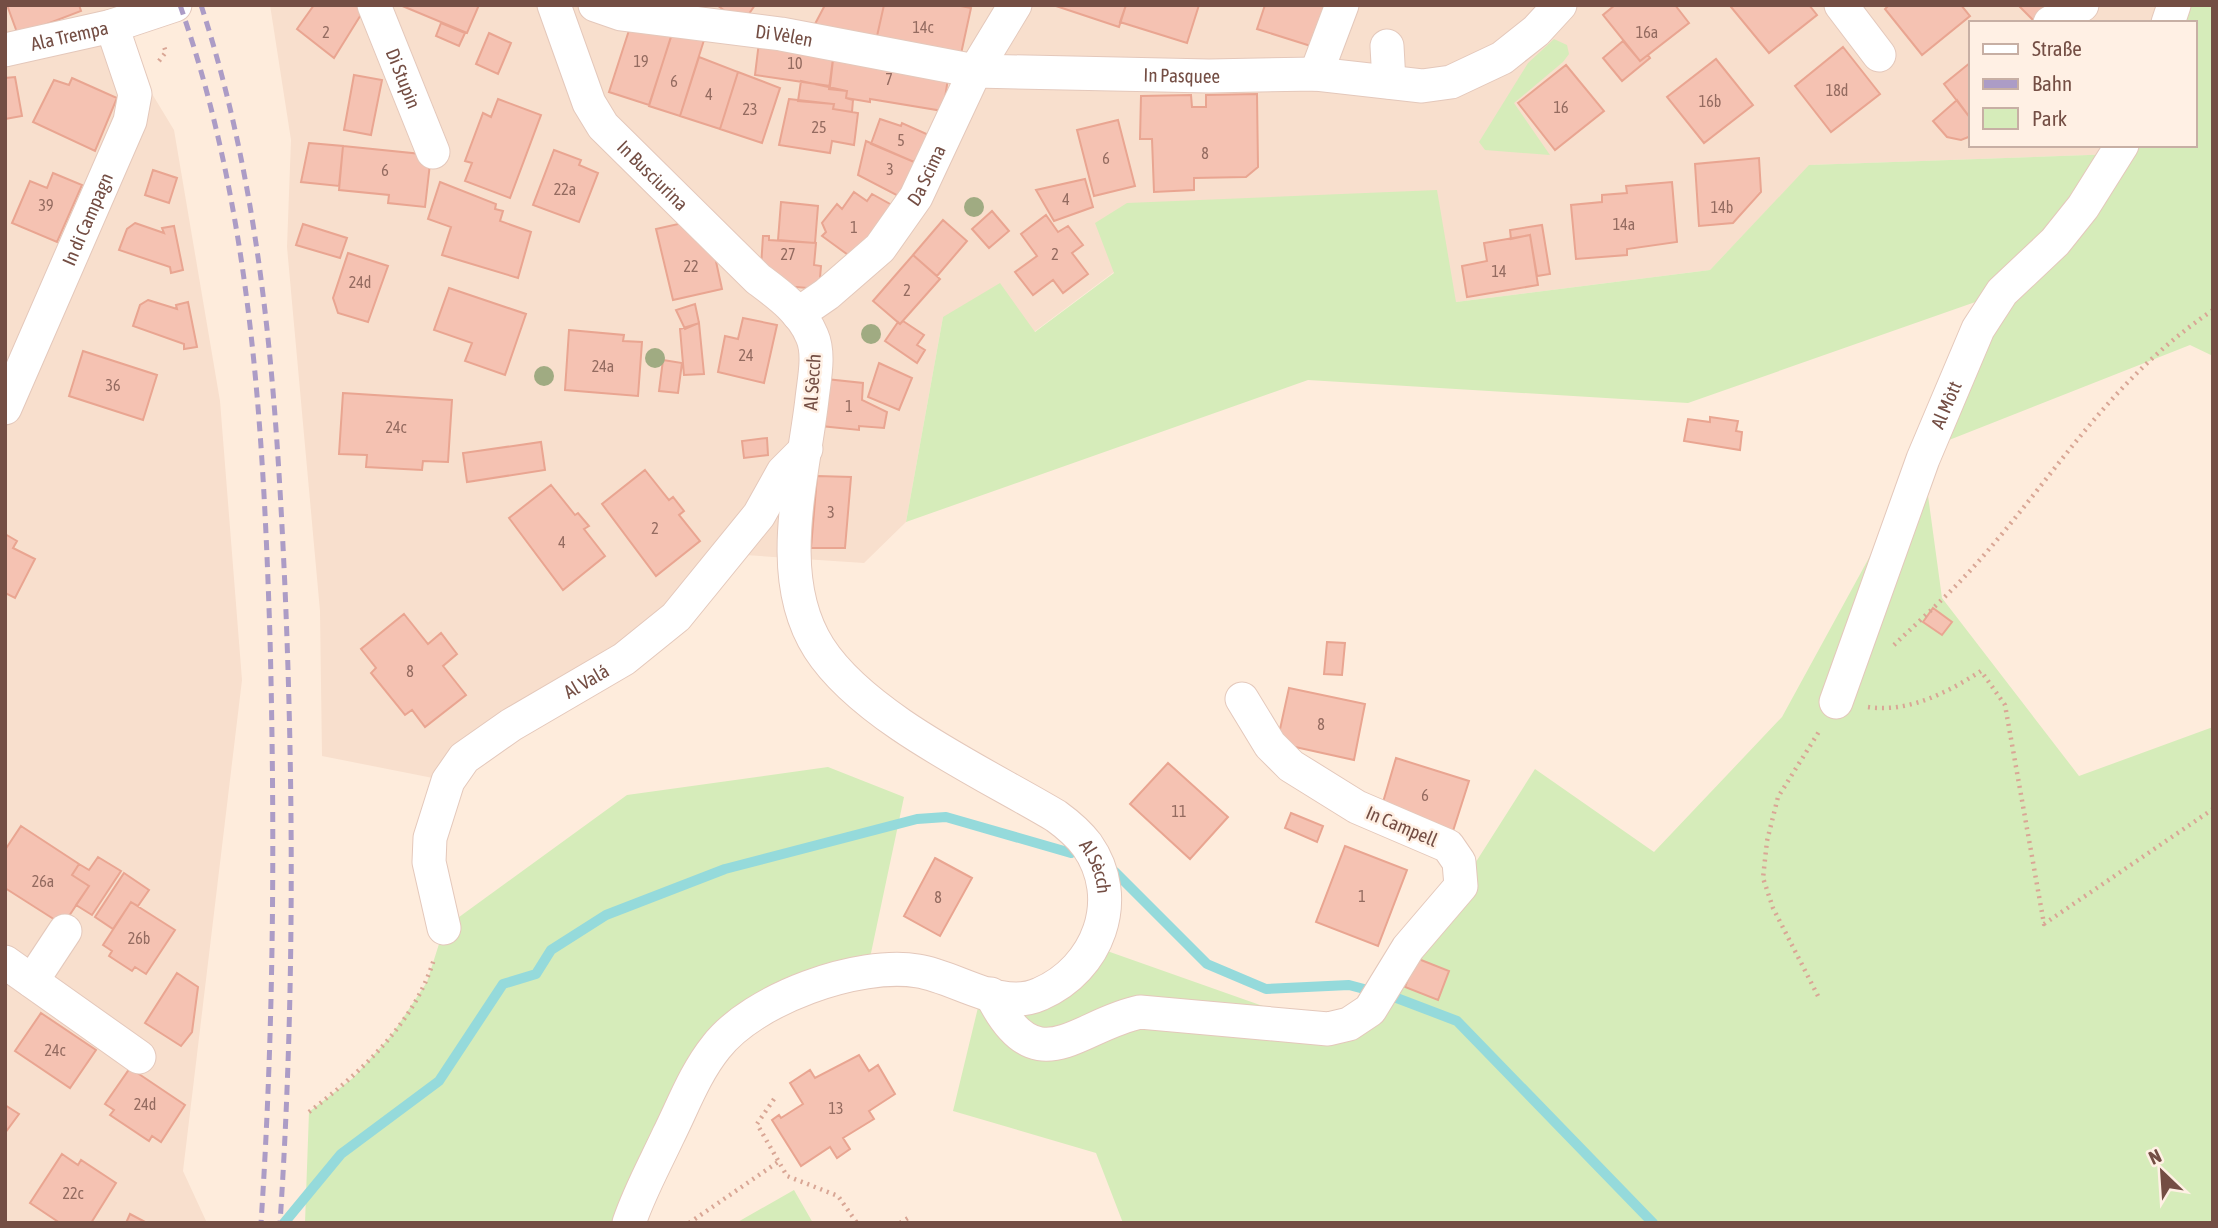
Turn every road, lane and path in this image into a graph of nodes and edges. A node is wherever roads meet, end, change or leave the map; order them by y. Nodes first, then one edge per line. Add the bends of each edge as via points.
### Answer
1 (374, 5) edge
2 (554, 5) edge
3 (595, 5) edge
4 (1015, 5) edge
5 (1342, 5) edge
6 (1560, 5) edge
7 (1841, 5) edge
8 (2082, 5) edge
9 (161, 10) edge
10 (2054, 21) edge
11 (112, 26) junction
12 (1387, 46) dead end
13 (5, 50) edge
14 (1879, 55) dead end
15 (975, 71) junction
16 (1316, 74) junction
17 (1389, 82) junction
18 (2121, 147) edge
19 (433, 152) dead end
20 (2213, 310) edge
21 (798, 314) junction
22 (5, 408) edge
23 (806, 449) junction
24 (1892, 647) dead end
25 (1242, 699) dead end
26 (1836, 702) junction
27 (2213, 809) edge
28 (444, 928) joint
29 (65, 931) dead end
30 (5, 962) edge
31 (32, 981) junction
32 (991, 994) junction
33 (1818, 996) dead end
34 (139, 1057) dead end
35 (774, 1099) dead end
36 (309, 1112) dead end
37 (779, 1162) junction
38 (908, 1218) dead end
39 (629, 1223) edge
40 (689, 1223) edge
41 (857, 1223) edge
42 (900, 1223) edge

1 - 19 street, Di Stupin
2 - 21 street, In Busciurina via 589,103 603,125
3 - 15 street, Di Vèlen via 621,14 781,34
4 - 15 street, Da Scima
5 - 16 street
6 - 17 street, In Pasquee via 1536,31 1479,71 1432,85
7 - 14 street
8 - 10 street
9 - 11 street, Ala Trempa
11 - 13 street, Ala Trempa
11 - 22 street, In di Campagn via 135,94 130,121
12 - 17 street
15 - 16 street, In Pasquee
15 - 21 street, Da Scima via 916,197 880,248
16 - 17 street, In Pasquee
18 - 26 street, Al Mòtt via 2083,207 2055,242 2002,292 1978,329 1923,459
20 - 24 path via 2171,338 2122,385 1967,574
21 - 23 street, Al Sècch via 813,337 816,363
23 - 28 street, Al Valá via 783,472 759,515 676,617 625,659 464,758 448,780 430,838 429,862
23 - 32 street, Al Sècch via 795,520 796,569 799,601 819,648 838,674 887,716 1056,816 1085,842 1098,869 1104,901 1102,926 1078,968 1040,995 1009,999
25 - 32 street, In Campell via 1270,745 1291,766 1357,807 1448,846 1459,862 1461,886 1388,976 1370,1010 1349,1024 1328,1029 1140,1012 1073,1041 1051,1044 1033,1041 1013,1029
26 - 27 path via 1882,709 1942,695 1981,671 2005,705 2044,924
26 - 33 path via 1778,797 1763,878 1773,908
28 - 36 path via 427,982 391,1036 354,1078
29 - 31 street
30 - 31 street
31 - 34 street
32 - 39 street, Al Sècch via 919,971 894,968 837,979 757,1014 717,1045 701,1069
35 - 37 path via 757,1124
37 - 40 path
37 - 41 path via 787,1177 838,1196
38 - 42 path

